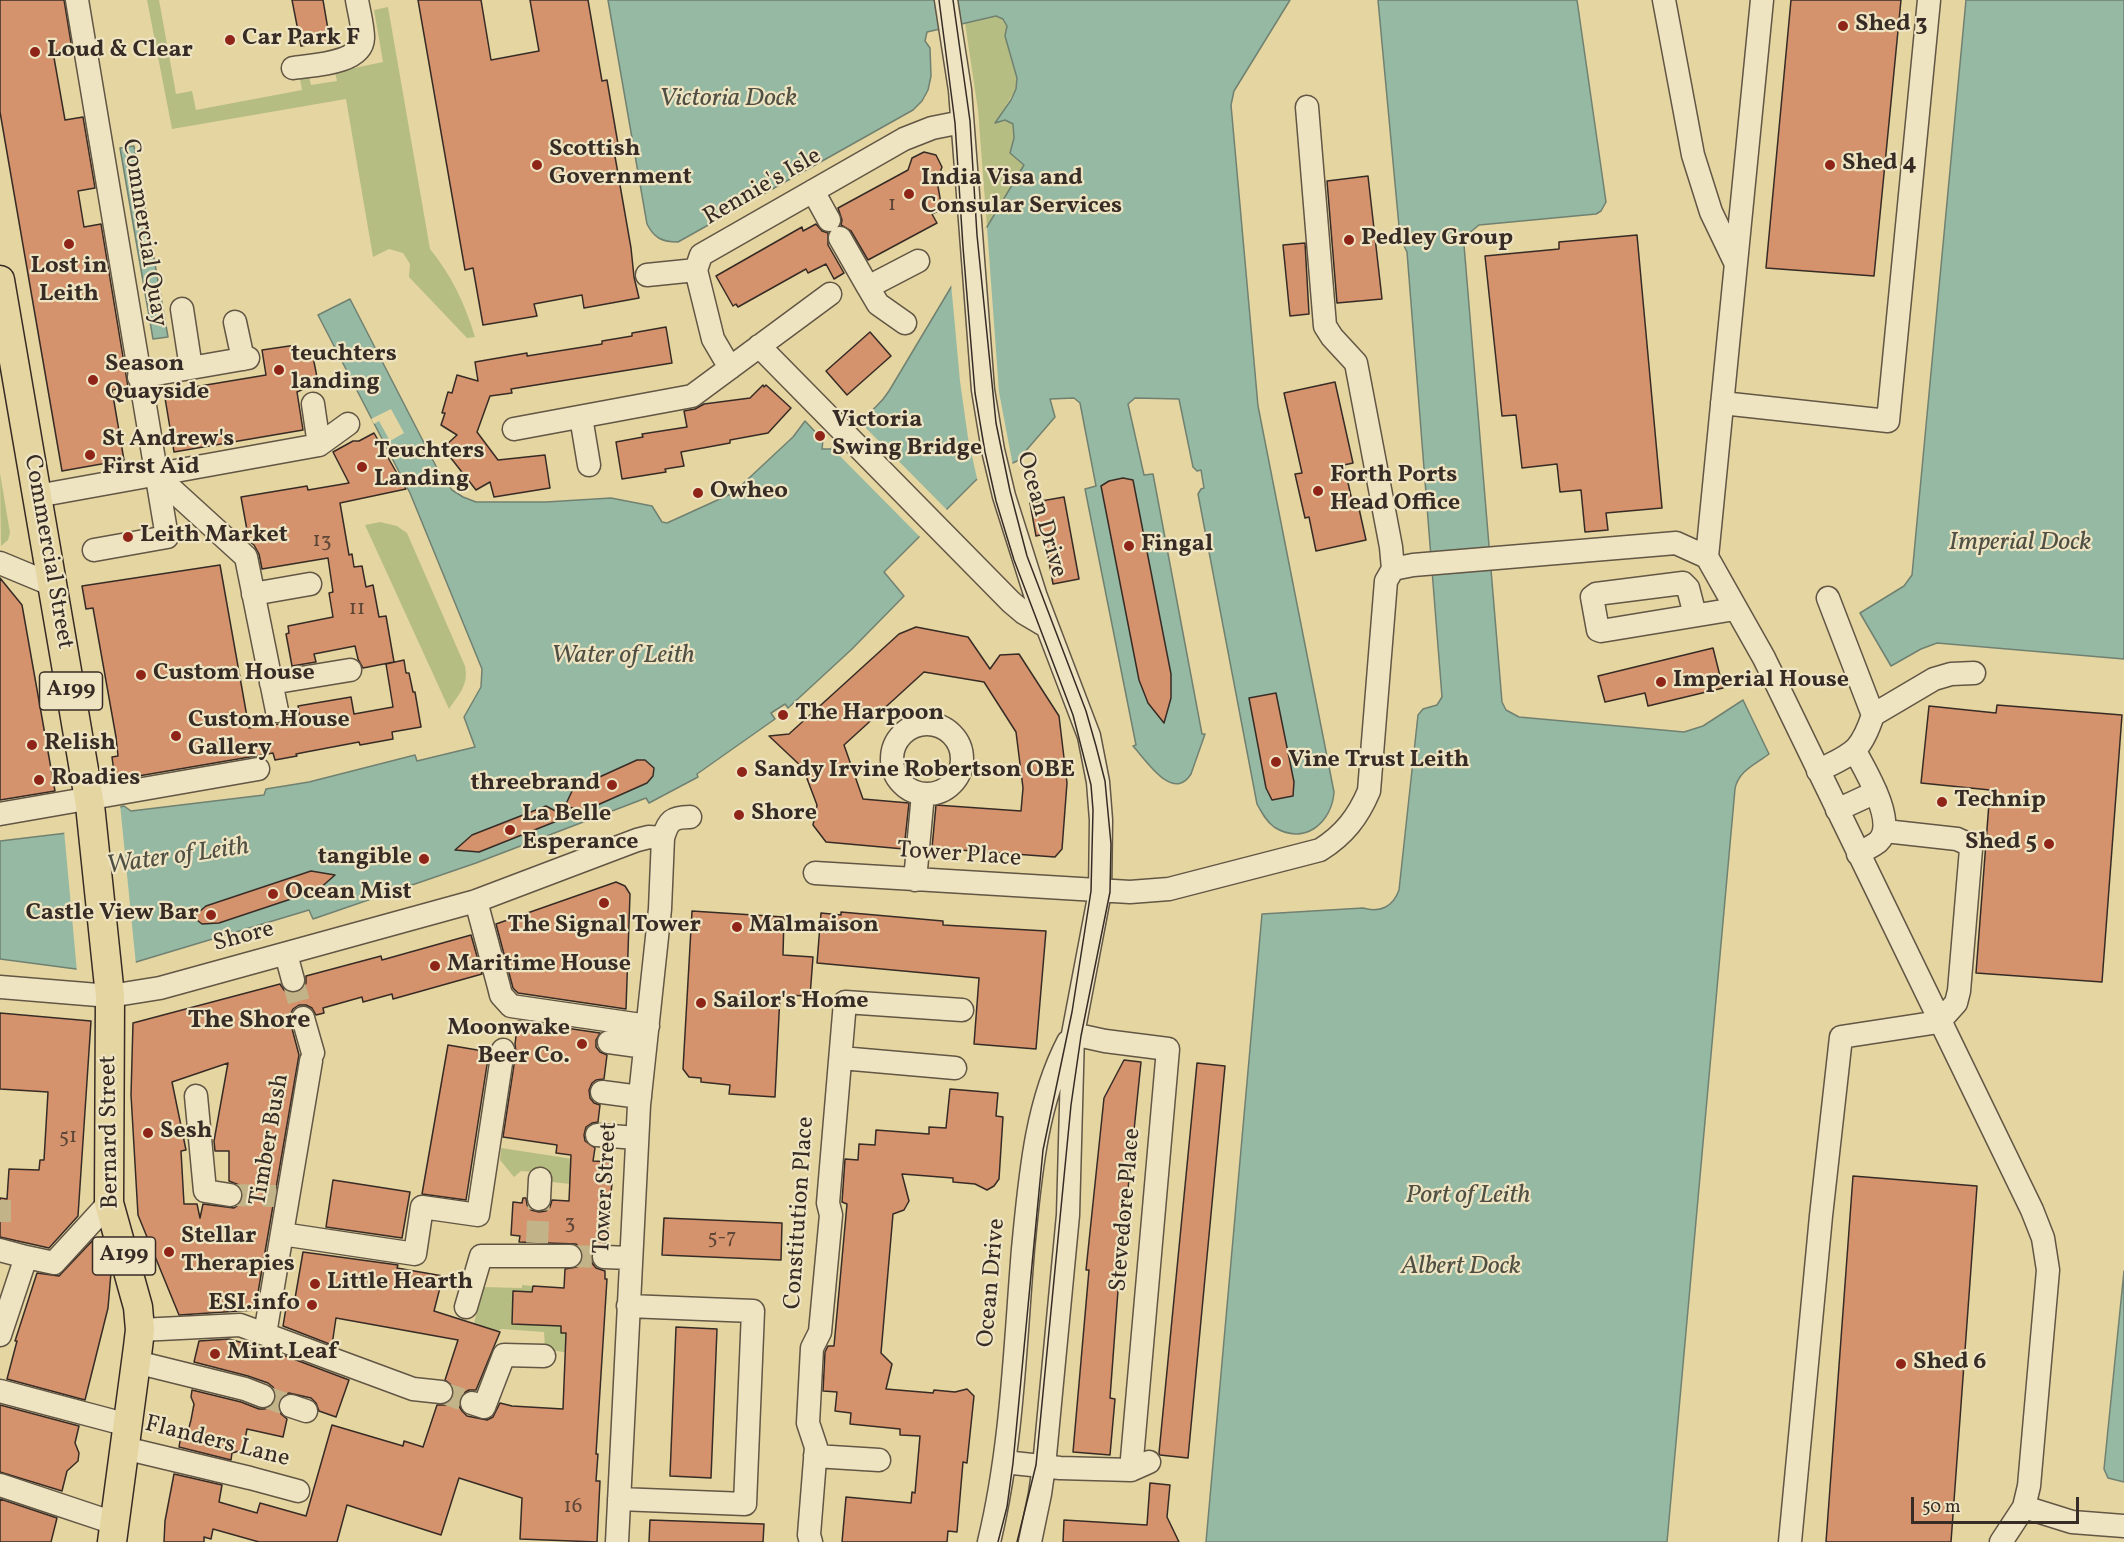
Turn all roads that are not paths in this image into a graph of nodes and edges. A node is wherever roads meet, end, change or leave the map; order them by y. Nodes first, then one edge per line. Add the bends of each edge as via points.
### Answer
1 (77, 0) edge
2 (357, 0) edge
3 (946, 0) edge
4 (1665, 0) edge
5 (1762, 0) edge
6 (1929, 0) edge
7 (293, 68) dead end
8 (1307, 107) dead end
9 (962, 122) junction
10 (813, 191) junction
11 (918, 261) dead end
12 (1736, 264) junction
13 (696, 270) junction
14 (647, 275) dead end
15 (0, 280) edge
16 (868, 287) junction
17 (830, 294) dead end
18 (182, 309) dead end
19 (235, 322) dead end
20 (905, 323) dead end
21 (759, 346) junction
22 (191, 368) junction
23 (730, 368) junction
24 (139, 374) junction
25 (1722, 403) junction
26 (313, 404) dead end
27 (581, 417) junction
28 (348, 424) dead end
29 (514, 429) dead end
30 (319, 445) junction
31 (589, 465) dead end
32 (156, 475) junction
33 (37, 496) junction
34 (94, 550) dead end
35 (1707, 557) junction
36 (0, 563) edge
37 (1403, 567) junction
38 (310, 584) dead end
39 (52, 585) junction
40 (254, 594) junction
41 (1828, 598) dead end
42 (1735, 609) junction
43 (1695, 615) dead end
44 (1046, 626) junction
45 (350, 670) dead end
46 (1974, 673) dead end
47 (271, 683) junction
48 (277, 711) dead end
49 (1873, 715) junction
50 (1855, 751) junction
51 (258, 769) dead end
52 (1818, 771) junction
53 (1876, 792) junction
54 (923, 794) dead end
55 (90, 802) junction
56 (1837, 810) junction
57 (0, 814) edge
58 (690, 817) dead end
59 (1885, 831) junction
60 (663, 838) junction
61 (1858, 854) junction
62 (815, 873) dead end
63 (915, 880) junction
64 (1100, 892) junction
65 (476, 901) junction
66 (286, 954) junction
67 (107, 968) joint
68 (293, 980) tunnel mouth
69 (0, 987) edge
70 (110, 996) junction
71 (962, 1010) dead end
72 (303, 1018) tunnel mouth
73 (1939, 1022) junction
74 (1072, 1034) junction
75 (646, 1036) junction
76 (609, 1042) dead end
77 (503, 1050) dead end
78 (841, 1058) junction
79 (955, 1068) dead end
80 (602, 1092) dead end
81 (196, 1096) dead end
82 (640, 1097) junction
83 (597, 1135) dead end
84 (637, 1138) junction
85 (230, 1195) tunnel mouth
86 (109, 1203) junction
87 (282, 1234) junction
88 (0, 1250) edge
89 (570, 1256) tunnel mouth
90 (26, 1257) junction
91 (604, 1257) tunnel mouth
92 (631, 1258) junction
93 (628, 1306) junction
94 (466, 1307) dead end
95 (140, 1330) junction
96 (265, 1334) junction
97 (0, 1335) edge
98 (544, 1356) dead end
99 (136, 1362) junction
100 (0, 1391) edge
101 (441, 1392) tunnel mouth
102 (263, 1396) tunnel mouth
103 (472, 1403) dead end
104 (126, 1437) junction
105 (815, 1456) junction
106 (879, 1460) dead end
107 (1004, 1462) junction
108 (1044, 1466) junction
109 (0, 1485) edge
110 (298, 1491) dead end
111 (619, 1499) junction
112 (2024, 1507) junction
113 (2124, 1526) edge
114 (113, 1532) edge
115 (617, 1542) edge
116 (811, 1542) edge
117 (989, 1542) edge
118 (1030, 1542) edge
119 (1790, 1542) edge
120 (2001, 1542) edge

1 - 24 street, Commercial Quay
2 - 7 street via 361,48 339,61
3 - 9 street, Ocean Drive
4 - 12 street via 1693,155 1711,212
5 - 12 street
6 - 25 street via 1888,422
8 - 37 street via 1325,326 1356,363
9 - 10 street, Rennie's Isle via 911,136
9 - 44 street, Ocean Drive via 983,390 1004,496
10 - 13 street, Rennie's Isle via 705,252
10 - 16 street
11 - 16 street
12 - 25 street
13 - 14 street
13 - 23 street via 713,339
15 - 33 main road, Commercial Street / A199
16 - 20 street via 878,304
17 - 21 street
18 - 22 street
19 - 22 street via 245,358
21 - 23 street
21 - 44 street via 998,589 1024,613
22 - 24 street
23 - 27 street via 692,396
24 - 32 street, Commercial Quay
25 - 35 street
26 - 30 street
27 - 29 street
27 - 31 street
28 - 30 street
30 - 32 street
32 - 33 street
32 - 34 street, Commercial Quay via 167,537
32 - 40 street via 246,557
33 - 39 main road, Commercial Street / A199
35 - 37 street via 1676,543
35 - 42 street
36 - 39 street
37 - 64 street, Tower Place via 1386,581 1369,791 1350,826 1320,850 1301,856 1169,889
38 - 40 street
39 - 55 main road, Commercial Street / A199
40 - 47 street
41 - 49 street
42 - 43 street
42 - 52 street via 1764,658
44 - 64 street, Ocean Drive via 1089,736 1101,820
45 - 47 street
46 - 49 street via 1934,679
47 - 48 street
49 - 50 street
50 - 52 street
50 - 53 street
51 - 55 street
52 - 56 street
53 - 56 street
53 - 59 street
54 - 63 street
55 - 57 street
55 - 67 main road, Commercial Street / A199
56 - 61 street
58 - 60 street via 672,820
59 - 61 street via 1879,841
59 - 73 street via 1958,839 1971,849 1959,991 1956,1003
60 - 65 street, Shore via 637,840
60 - 75 street, Tower Street via 660,909
61 - 73 street
62 - 63 street, Tower Place
63 - 64 street, Tower Place
64 - 74 street, Ocean Drive
65 - 66 street, Shore
65 - 75 street via 501,995 511,1006
66 - 68 street
66 - 70 street, Shore via 160,988
67 - 70 main road, Bernard Street / A199
69 - 70 street, Shore
70 - 86 main road, Bernard Street / A199
71 - 78 street, Constitution Place via 845,1002
72 - 87 street, Timber Bush via 312,1057 282,1196
73 - 112 street via 2032,1210 2046,1252 2047,1281
73 - 119 street via 1841,1037
74 - 107 street, Ocean Drive via 1059,1059 1038,1127
74 - 108 street, Ocean Drive via 1068,1215
74 - 108 street, Stevedore Place via 1168,1049 1140,1466
75 - 76 street
75 - 82 street, Tower Street
77 - 87 street via 478,1215 422,1207 415,1254
78 - 79 street
78 - 105 street, Constitution Place via 820,1332 812,1348 808,1423
80 - 82 street
81 - 85 street via 205,1191
82 - 84 street, Tower Street
83 - 84 street
84 - 92 street, Tower Street
86 - 90 street via 54,1263
86 - 95 main road, Bernard Street / A199 via 138,1306
87 - 96 street, Timber Bush
88 - 90 street
89 - 94 street via 537,1249 481,1256
90 - 97 street
91 - 92 street
92 - 93 street, Tower Street
93 - 111 street, Tower Street
93 - 111 street via 753,1311 746,1504
95 - 96 street via 240,1325
95 - 99 main road, Bernard Street / A199
96 - 101 street via 413,1389
98 - 103 street via 504,1355 484,1407
99 - 102 street
99 - 104 main road, Bernard Street / A199
100 - 104 street, Flanders Lane
104 - 110 street, Flanders Lane
104 - 114 main road, Bernard Street / A199
105 - 106 street
105 - 116 street, Constitution Place
107 - 108 street
107 - 117 street, Ocean Drive
108 - 118 street, Ocean Drive
109 - 114 street
111 - 115 street, Tower Street
112 - 113 street via 2072,1522
112 - 120 street

